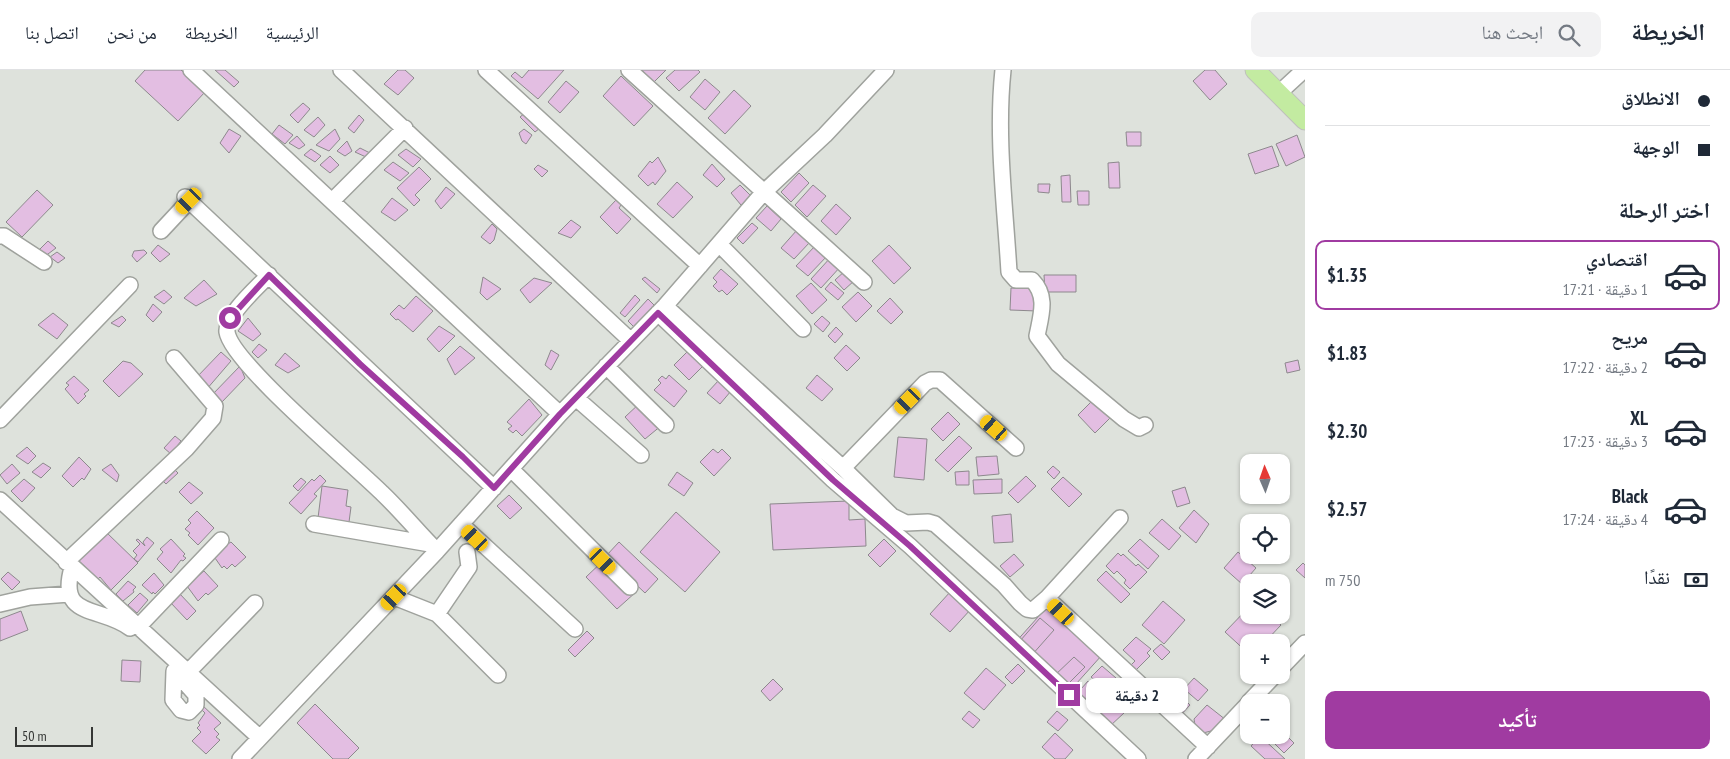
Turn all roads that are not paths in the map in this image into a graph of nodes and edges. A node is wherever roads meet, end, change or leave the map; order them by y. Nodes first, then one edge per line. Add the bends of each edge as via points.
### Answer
1 (191, 70) edge
2 (341, 70) edge
3 (486, 70) edge
4 (629, 70) edge
5 (886, 70) edge
6 (1003, 70) edge
7 (1255, 70) edge
8 (1304, 70) edge
9 (1279, 93) junction
10 (1305, 120) edge
11 (405, 128) junction
12 (763, 193) junction
13 (332, 201) junction
14 (161, 231) dead end
15 (0, 236) edge
16 (719, 244) junction
17 (44, 262) dead end
18 (700, 266) junction
19 (269, 275) junction
20 (864, 282) dead end
21 (130, 285) dead end
22 (661, 309) junction
23 (802, 329) dead end
24 (630, 340) junction
25 (174, 358) dead end
26 (606, 366) junction
27 (576, 398) junction
28 (560, 414) junction
29 (0, 420) edge
30 (666, 424) dead end
31 (1145, 425) dead end
32 (1016, 448) dead end
33 (641, 455) dead end
34 (843, 468) junction
35 (511, 469) junction
36 (494, 488) junction
37 (0, 500) edge
38 (1120, 518) dead end
39 (314, 524) dead end
40 (461, 524) junction
41 (221, 540) dead end
42 (434, 548) junction
43 (467, 552) dead end
44 (69, 565) junction
45 (630, 587) dead end
46 (69, 594) junction
47 (394, 597) junction
48 (1046, 598) junction
49 (255, 603) dead end
50 (0, 604) edge
51 (437, 614) junction
52 (138, 627) junction
53 (575, 629) dead end
54 (1305, 643) edge
55 (1290, 659) edge
56 (181, 672) junction
57 (498, 675) dead end
58 (1267, 684) edge
59 (1257, 694) edge
60 (1240, 713) edge
61 (260, 738) junction
62 (1208, 747) junction
63 (240, 759) edge
64 (1138, 759) edge
65 (1196, 759) edge

1 - 13 street
2 - 11 street
3 - 18 street
4 - 12 street
5 - 12 street via 825,135
6 - 31 street via 1000,94 1009,272 1016,280 1032,280 1039,287 1044,301 1038,336 1058,364 1124,420 1139,428
7 - 9 main road
8 - 9 street
9 - 10 main road
11 - 13 street
11 - 24 street
12 - 16 street
12 - 20 street
13 - 28 street
14 - 19 street via 187,199
15 - 17 street
16 - 18 street
16 - 23 street
18 - 22 street
19 - 36 street
19 - 42 street via 230,318 226,330 236,352 282,400 383,493
21 - 29 street
22 - 24 street
22 - 34 street
22 - 64 street via 833,480 910,546
24 - 26 street
25 - 44 street via 215,406 213,418 186,450
26 - 27 street
26 - 30 street
27 - 28 street
27 - 33 street
28 - 35 street
32 - 34 street via 940,380 935,380 925,383
34 - 48 street via 892,516 906,523 935,524 1004,584 1027,609 1033,610
35 - 36 street
35 - 45 street
36 - 40 street
37 - 44 street
38 - 48 street
39 - 42 street
40 - 42 street
40 - 53 street
41 - 52 street
42 - 47 street
43 - 51 street via 469,567
44 - 46 street
44 - 52 street
46 - 50 street via 30,597
46 - 56 street via 78,606 124,624
47 - 51 street
47 - 61 street
48 - 62 street
49 - 56 street
51 - 57 street
52 - 56 street
54 - 55 street
56 - 61 street
58 - 59 street
60 - 62 street
61 - 63 street
62 - 65 street

